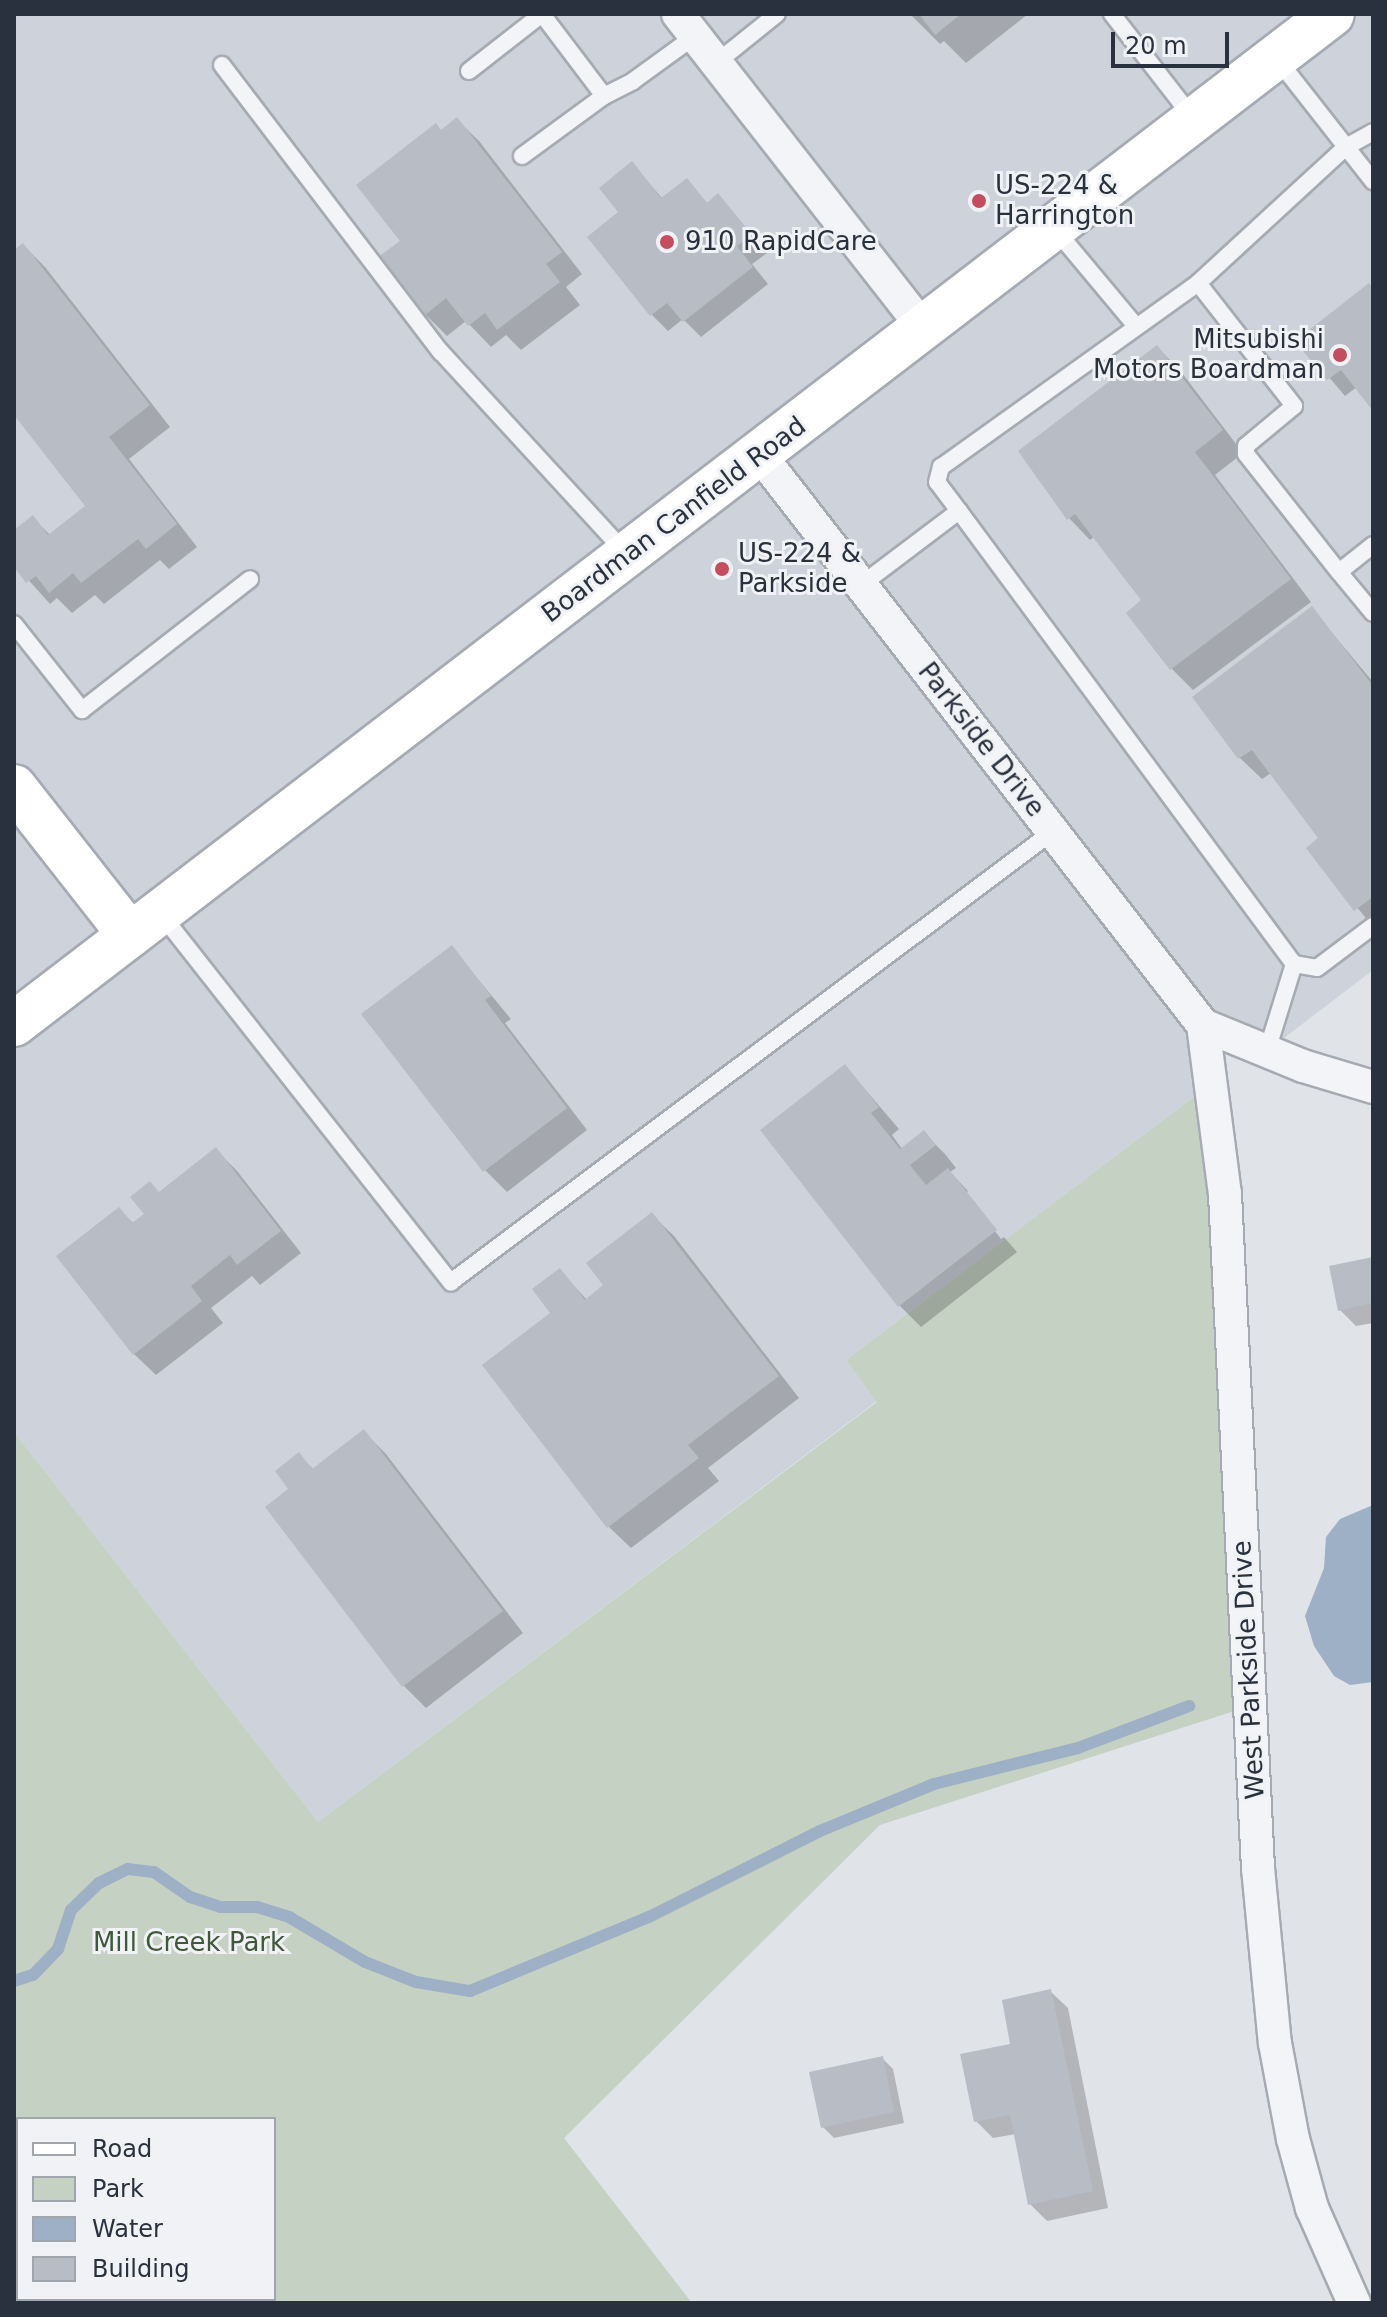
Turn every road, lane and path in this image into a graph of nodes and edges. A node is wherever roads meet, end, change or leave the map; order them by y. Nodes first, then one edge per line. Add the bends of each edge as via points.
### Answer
1 (542, 14) edge
2 (777, 14) edge
3 (1112, 14) edge
4 (1332, 14) edge
5 (686, 25) edge
6 (1276, 57) junction
7 (716, 63) junction
8 (222, 65) dead end
9 (469, 71) dead end
10 (604, 96) junction
11 (1194, 119) junction
12 (1373, 132) edge
13 (1346, 147) junction
14 (522, 156) dead end
15 (1373, 181) edge
16 (1054, 228) junction
17 (1198, 283) junction
18 (1135, 325) junction
19 (923, 328) junction
20 (760, 455) junction
21 (959, 511) junction
22 (1373, 545) edge
23 (628, 555) junction
24 (1339, 572) junction
25 (250, 579) dead end
26 (861, 585) junction
27 (1373, 613) edge
28 (14, 624) edge
29 (14, 787) edge
30 (1052, 832) junction
31 (145, 924) junction
32 (1373, 926) edge
33 (1294, 964) junction
34 (14, 1024) edge
35 (1203, 1025) junction
36 (1267, 1051) junction
37 (1373, 1087) edge
38 (1354, 2303) edge

1 - 9 lane
1 - 10 lane
2 - 7 lane
3 - 11 lane
4 - 6 main road, Boardman Canfield Road
5 - 7 street
5 - 10 lane via 633,81
6 - 11 main road, Boardman Canfield Road
6 - 13 lane
7 - 19 street
8 - 23 lane via 441,352
10 - 14 lane
11 - 16 main road, Boardman Canfield Road
12 - 13 lane
13 - 15 lane
13 - 17 lane
16 - 18 lane
16 - 19 main road, Boardman Canfield Road
17 - 18 lane
17 - 24 lane via 1294,406 1246,446 1246,454
18 - 21 lane via 941,467 937,482
19 - 20 main road, Boardman Canfield Road
20 - 23 main road, Boardman Canfield Road
20 - 26 street, Parkside Drive
21 - 26 lane
21 - 33 lane
22 - 24 lane
23 - 31 main road, Boardman Canfield Road
24 - 27 lane
25 - 28 lane via 82,710
26 - 30 street, Parkside Drive
29 - 31 main road
30 - 31 lane via 451,1282
30 - 35 street, Parkside Drive
31 - 34 main road, Boardman Canfield Road
32 - 33 lane via 1317,968
33 - 36 lane
35 - 36 street
35 - 38 street, West Parkside Drive via 1225,1194 1258,1868 1275,2043 1312,2208
36 - 37 street

